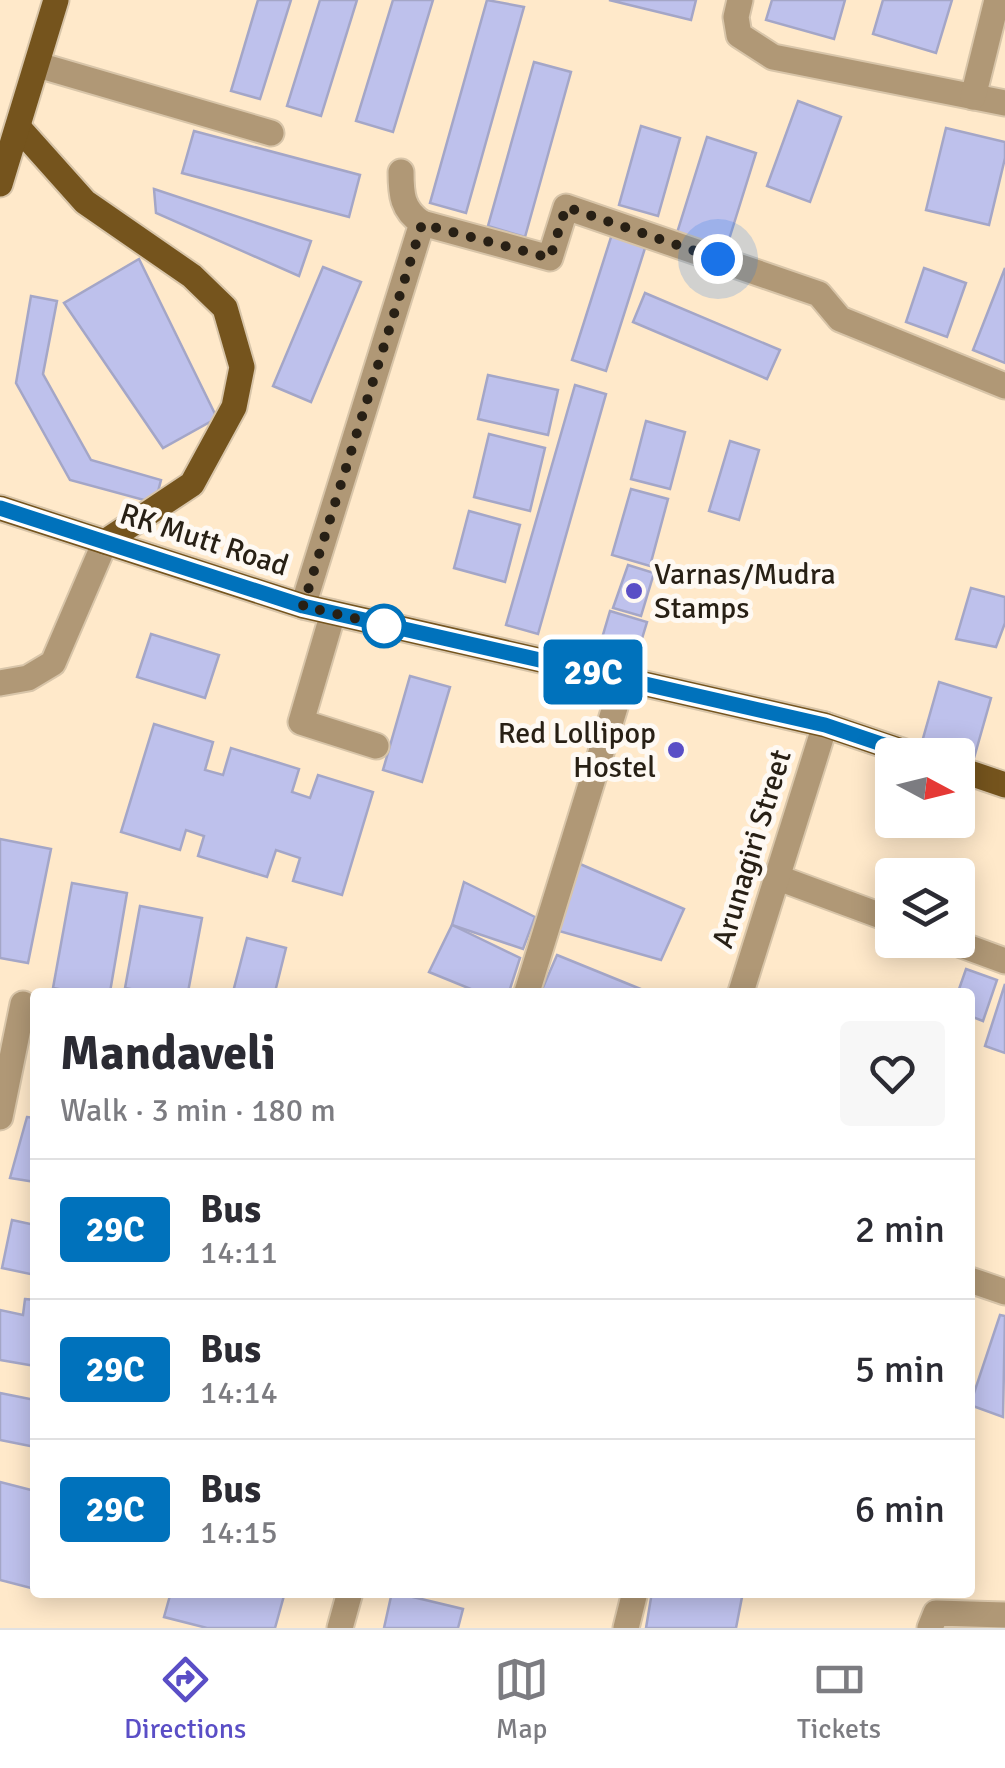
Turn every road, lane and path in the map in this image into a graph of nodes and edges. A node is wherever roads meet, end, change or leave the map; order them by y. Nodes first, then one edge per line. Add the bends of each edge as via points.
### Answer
1 (56, 0) edge
2 (997, 0) edge
3 (738, 8) edge
4 (38, 64) junction
5 (973, 96) junction
6 (1005, 103) edge
7 (18, 126) junction
8 (271, 133) dead end
9 (401, 172) dead end
10 (0, 184) edge
11 (422, 224) junction
12 (1005, 386) edge
13 (0, 508) edge
14 (105, 542) junction
15 (303, 606) junction
16 (333, 612) junction
17 (624, 678) junction
18 (0, 683) edge
19 (825, 725) junction
20 (875, 742) edge
21 (376, 746) dead end
22 (975, 775) edge
23 (1005, 785) edge
24 (776, 876) junction
25 (875, 914) edge
26 (975, 950) edge
27 (1005, 961) edge
28 (528, 988) edge
29 (742, 988) edge
30 (19, 1004) edge
31 (0, 1117) edge
32 (975, 1282) edge
33 (1005, 1292) edge
34 (348, 1598) edge
35 (634, 1598) edge
36 (1005, 1615) edge
37 (933, 1620) edge
38 (340, 1628) edge
39 (626, 1628) edge

1 - 4 main road
2 - 5 street
3 - 5 street via 739,36 773,58
4 - 7 main road
4 - 8 street
5 - 6 street
7 - 10 main road
7 - 14 main road via 85,202 192,276 225,308 242,367 234,407 192,484
9 - 11 street via 400,196
11 - 12 street via 550,258 566,207 818,294 840,320
11 - 15 street
13 - 14 main road, RK Mutt Road
14 - 15 main road, RK Mutt Road
14 - 18 street via 53,664
15 - 16 main road, RK Mutt Road
16 - 17 main road, RK Mutt Road
16 - 21 street via 301,722
17 - 19 main road, RK Mutt Road
17 - 28 street
19 - 20 main road, RK Mutt Road
19 - 24 street, Arunagiri Street
22 - 23 main road
24 - 25 street
24 - 29 street, Arunagiri Street
26 - 27 street
30 - 31 street
32 - 33 street
34 - 38 street
35 - 39 street
36 - 37 street

